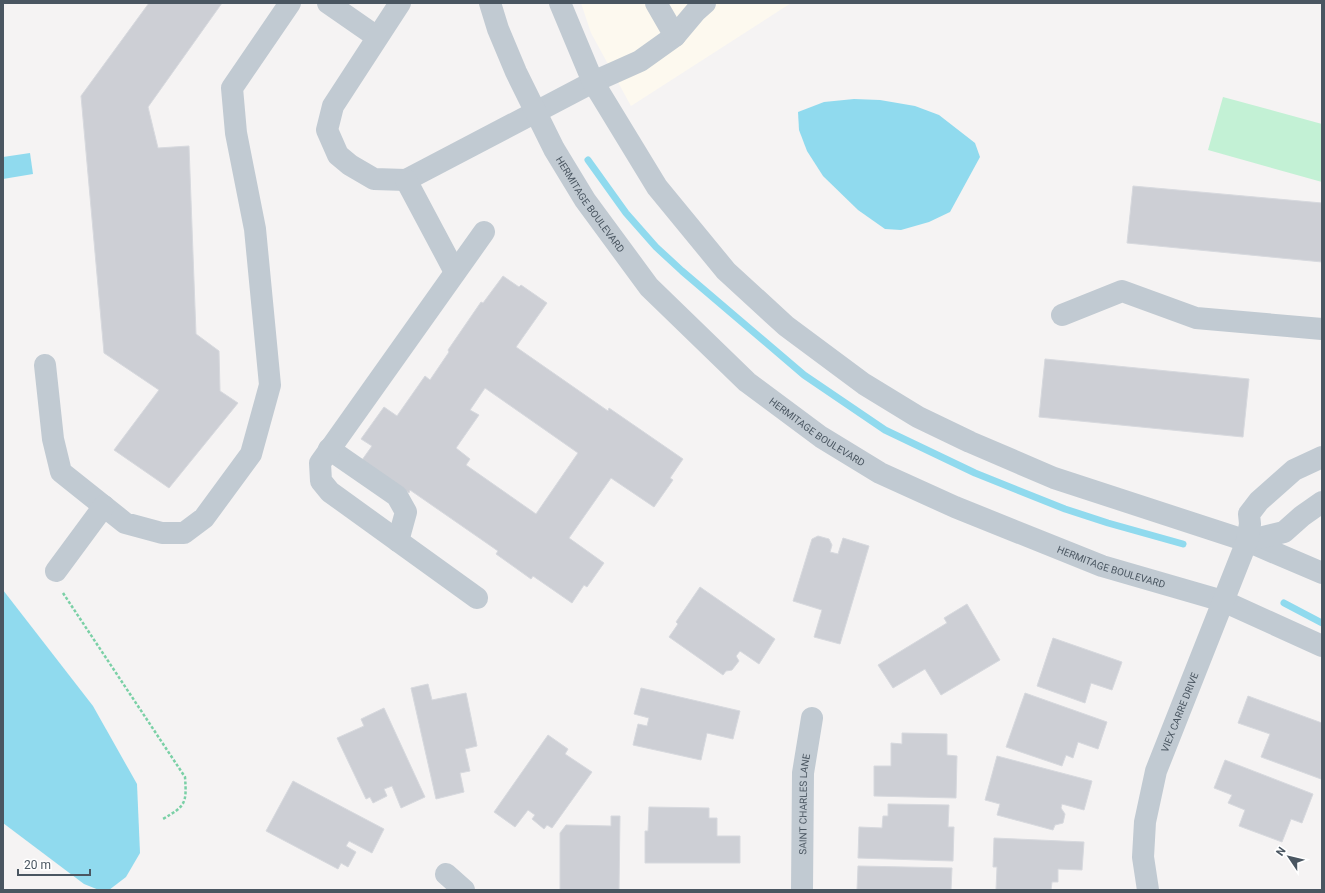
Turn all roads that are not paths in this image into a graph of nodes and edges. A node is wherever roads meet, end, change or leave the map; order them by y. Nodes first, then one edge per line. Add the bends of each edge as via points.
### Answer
1 (290, 3) edge
2 (328, 3) edge
3 (400, 3) edge
4 (490, 3) edge
5 (560, 3) edge
6 (656, 3) edge
7 (706, 3) edge
8 (675, 36) junction
9 (376, 37) junction
10 (592, 82) junction
11 (536, 113) junction
12 (406, 180) junction
13 (484, 232) dead end
14 (455, 272) junction
15 (1062, 315) dead end
16 (1322, 329) edge
17 (45, 364) dead end
18 (329, 449) junction
19 (1322, 457) edge
20 (1322, 502) edge
21 (104, 506) junction
22 (398, 541) junction
23 (1247, 541) junction
24 (56, 571) road end
25 (1322, 573) edge
26 (477, 598) dead end
27 (1223, 600) junction
28 (1322, 646) edge
29 (812, 718) dead end
30 (446, 874) dead end
31 (464, 890) edge
32 (802, 890) edge
33 (1148, 890) edge

1 - 21 street via 232,88 236,133 255,229 270,385 251,454 204,518 184,533 162,533 124,523
2 - 9 street
3 - 9 street
4 - 11 street, HERMITAGE BOULEVARD via 498,29
5 - 10 street
6 - 8 street
7 - 8 street
8 - 10 street via 640,61
9 - 12 street via 333,106 327,130 338,155 350,165 374,179
10 - 11 street
10 - 23 street via 657,186 726,271 786,326 864,384 918,417 1054,478
11 - 12 street
11 - 27 street, HERMITAGE BOULEVARD via 585,200 650,287 747,382 821,437 880,473 955,507 1102,566
12 - 14 street
13 - 14 street
14 - 18 street
15 - 16 street via 1122,292 1196,318
17 - 21 street via 53,439 61,472
18 - 22 street via 397,496 406,512
18 - 22 street via 320,462 321,482 330,492
19 - 23 street, VIEX CARRE DRIVE via 1294,470 1259,500 1249,514
20 - 23 street via 1284,532
21 - 24 street
22 - 26 street
23 - 25 street
23 - 27 street, VIEX CARRE DRIVE
27 - 28 street, HERMITAGE BOULEVARD
27 - 33 street, VIEX CARRE DRIVE via 1156,771 1145,822 1143,856
29 - 32 street, SAINT CHARLES LANE via 803,773
30 - 31 street

